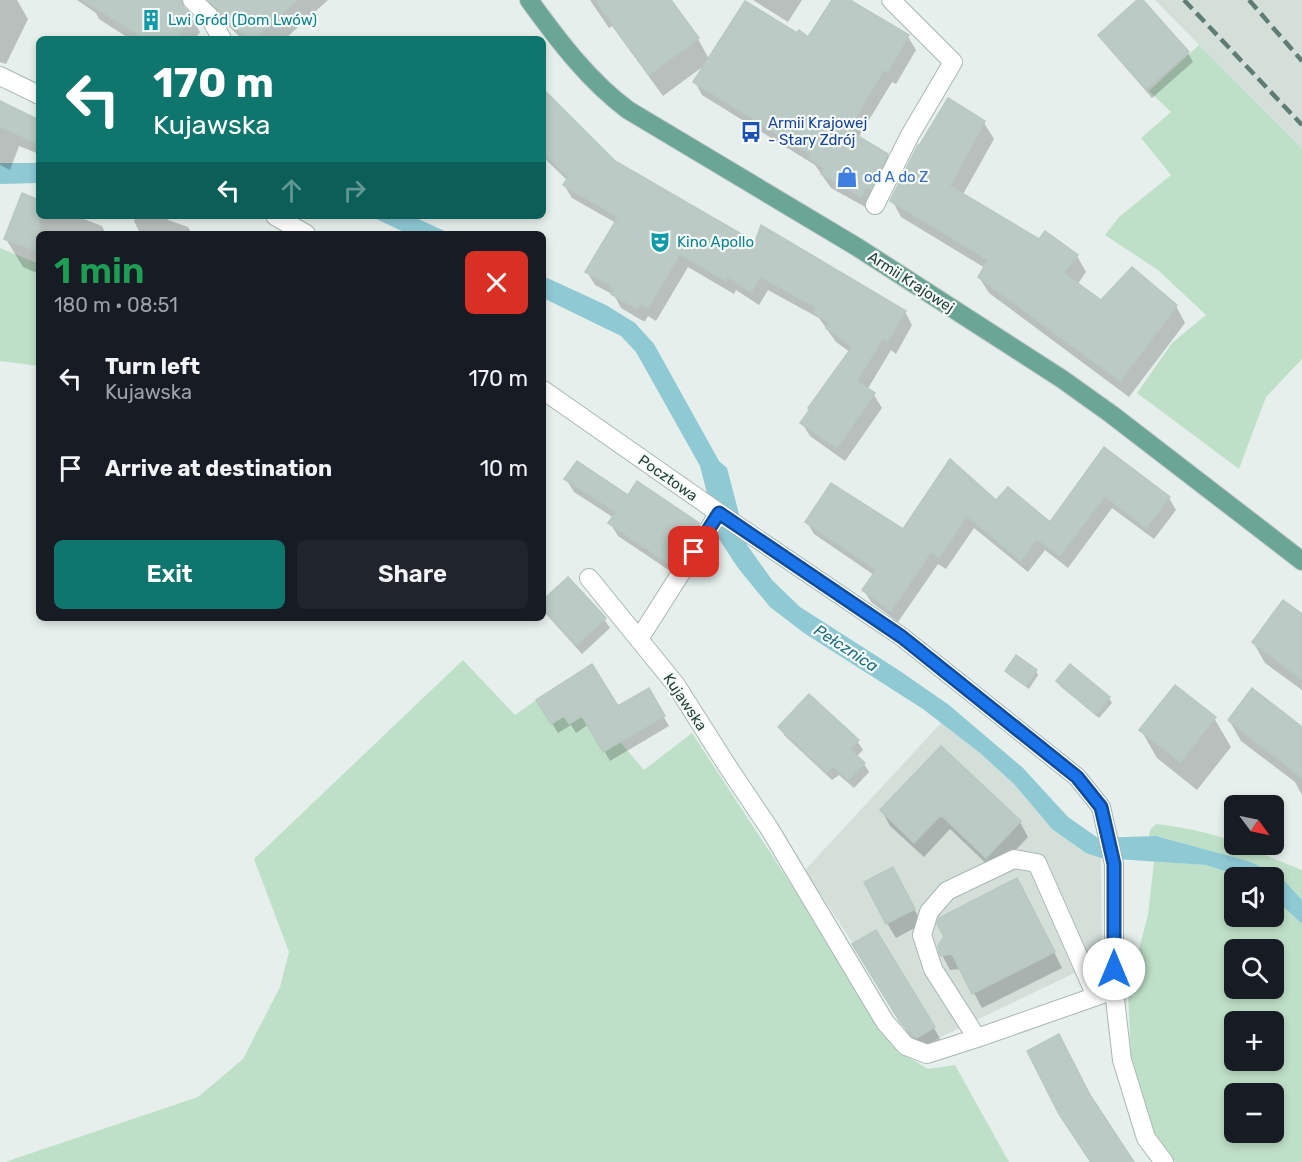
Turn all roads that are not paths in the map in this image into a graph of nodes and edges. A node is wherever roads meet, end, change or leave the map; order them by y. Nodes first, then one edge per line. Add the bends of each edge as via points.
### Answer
1 (192, 0) edge
2 (529, 0) edge
3 (891, 0) edge
4 (220, 36) edge
5 (0, 76) edge
6 (36, 94) edge
7 (876, 205) dead end
8 (280, 219) edge
9 (301, 231) edge
10 (546, 392) edge
11 (719, 513) junction
12 (1302, 561) edge
13 (589, 578) dead end
14 (639, 639) junction
15 (1114, 990) junction
16 (1096, 996) junction
17 (977, 1038) junction
18 (1164, 1162) edge

1 - 4 street via 209,16
2 - 12 main road, Armii Krajowej via 594,81 628,110 857,247 1062,379
3 - 7 street via 953,62 910,135
5 - 6 street
8 - 9 street
10 - 11 street, Pocztowa
11 - 14 street
11 - 15 street, Pocztowa via 902,637 1077,777 1101,807 1114,864
13 - 14 street, Kujawska
14 - 17 street, Kujawska via 676,685 769,828 885,1022 906,1046 927,1054
15 - 16 street, Kujawska
15 - 18 street, Pocztowa via 1122,1060 1146,1138
16 - 17 street, Kujawska
16 - 17 street via 1037,863 1014,859 947,891 928,912 922,935 933,969

